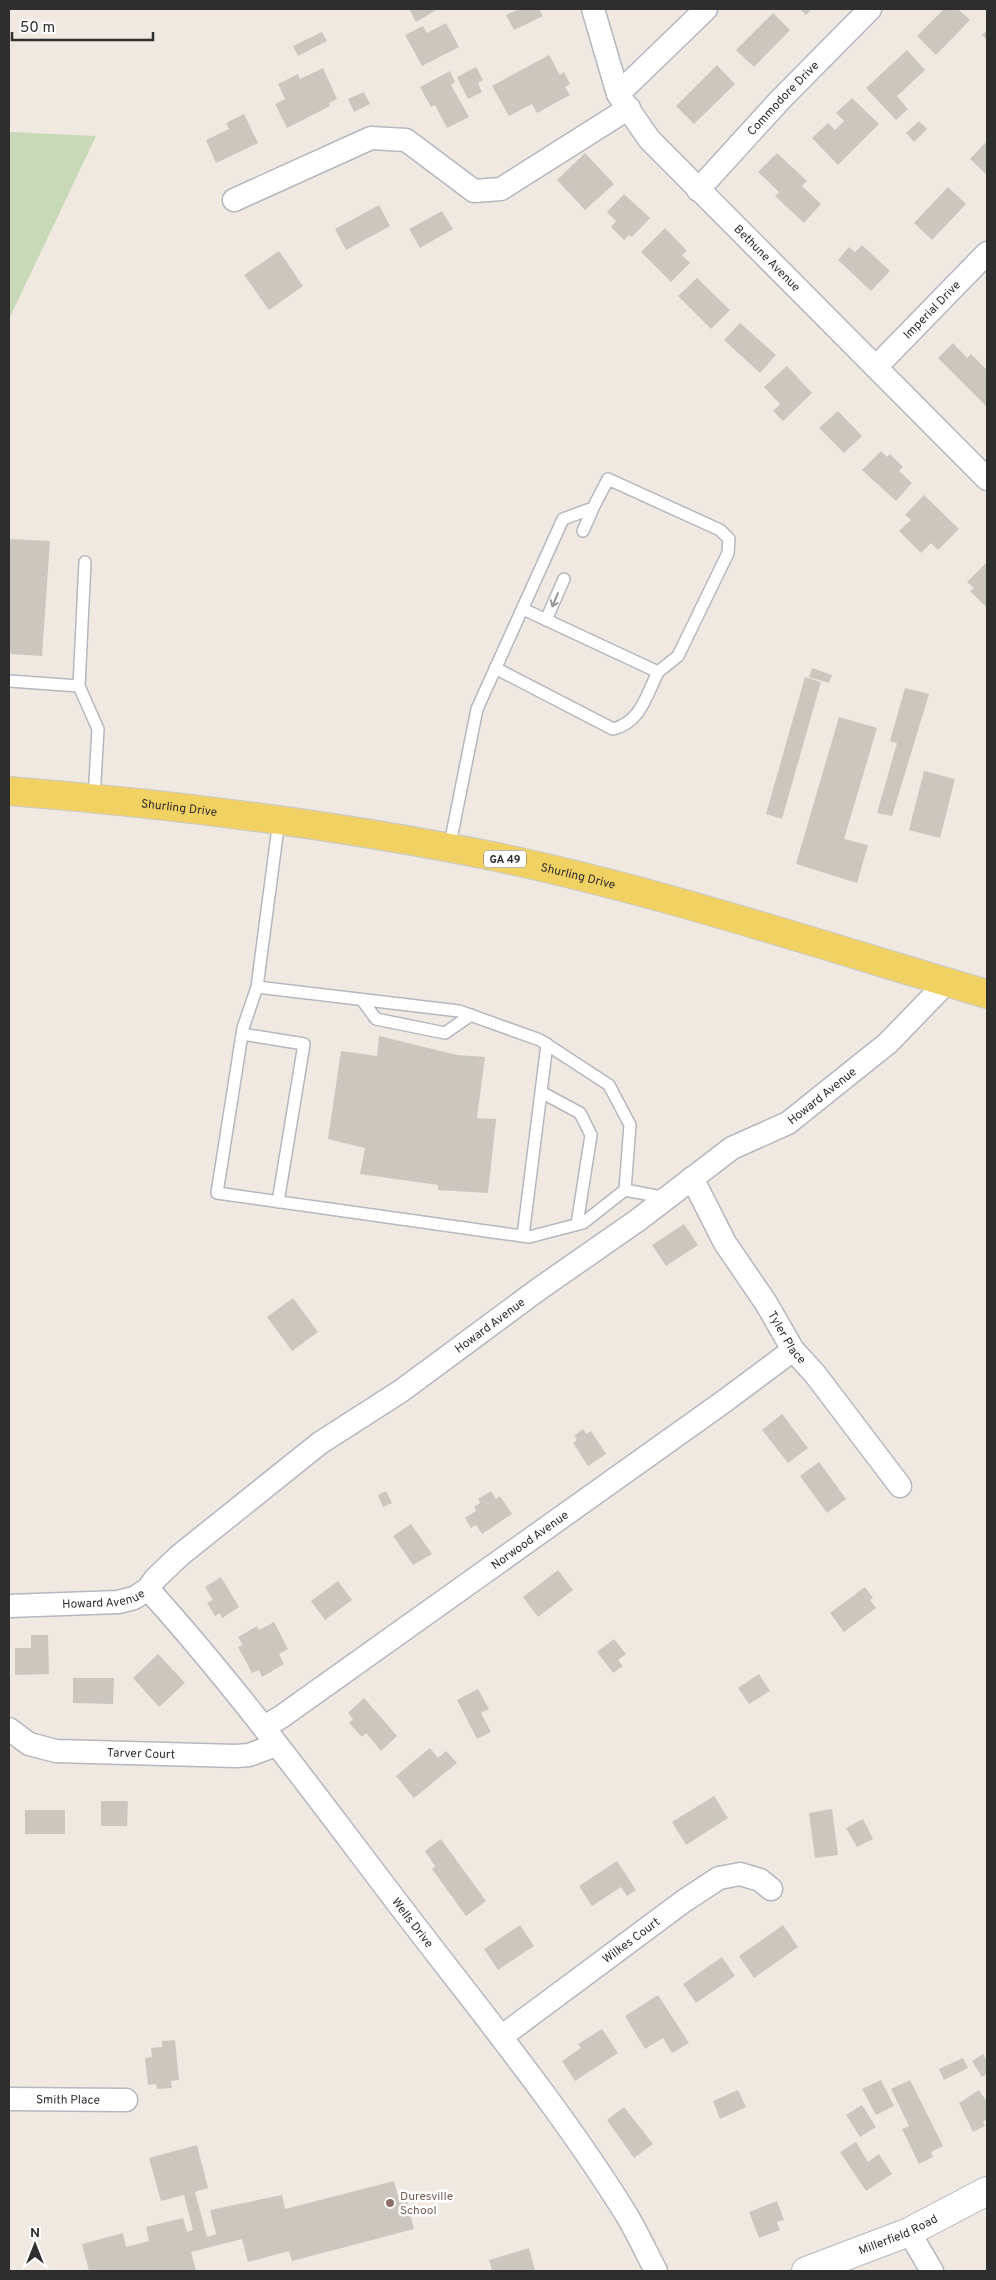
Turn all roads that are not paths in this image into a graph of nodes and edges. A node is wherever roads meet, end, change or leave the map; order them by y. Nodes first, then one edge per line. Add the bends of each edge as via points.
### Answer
1 (593, 9) edge
2 (706, 9) edge
3 (870, 9) edge
4 (623, 101) junction
5 (698, 190) junction
6 (234, 200) dead end
7 (987, 253) edge
8 (876, 367) junction
9 (987, 479) edge
10 (593, 508) junction
11 (583, 532) dead end
12 (85, 562) dead end
13 (564, 579) dead end
14 (523, 609) junction
15 (546, 620) junction
16 (495, 668) junction
17 (658, 672) junction
18 (9, 681) edge
19 (80, 686) junction
20 (9, 791) edge
21 (94, 799) junction
22 (279, 820) junction
23 (448, 848) junction
24 (947, 982) junction
25 (257, 988) junction
26 (987, 994) edge
27 (362, 1000) junction
28 (471, 1015) junction
29 (242, 1034) junction
30 (547, 1044) junction
31 (542, 1092) junction
32 (692, 1178) junction
33 (625, 1190) junction
34 (667, 1198) junction
35 (278, 1202) junction
36 (576, 1224) junction
37 (523, 1236) junction
38 (792, 1350) junction
39 (900, 1486) dead end
40 (148, 1589) junction
41 (9, 1606) edge
42 (9, 1729) edge
43 (270, 1736) junction
44 (771, 1889) dead end
45 (501, 2037) junction
46 (9, 2099) edge
47 (126, 2100) dead end
48 (987, 2191) edge
49 (909, 2232) junction
50 (656, 2271) edge
51 (806, 2271) edge
52 (932, 2271) edge

1 - 4 street, Bethune Avenue
2 - 4 street
3 - 5 street, Commodore Drive via 780,100
4 - 5 street, Bethune Avenue via 649,139
4 - 6 street via 501,189 474,191 406,140 371,138
5 - 8 street, Bethune Avenue
7 - 8 street, Imperial Drive
8 - 9 street, Bethune Avenue
10 - 11 lane
10 - 14 lane via 563,519
10 - 17 lane via 608,479 720,530 729,539 728,553 678,656
12 - 19 lane
13 -> 15 lane
14 - 15 lane
14 - 16 lane
15 - 17 lane
16 - 17 lane via 613,729 636,718
16 - 23 lane via 478,709
18 - 19 lane
19 - 21 lane via 98,729
20 - 21 main road, Shurling Drive / GA 49
21 - 22 main road, Shurling Drive / GA 49
22 - 23 main road, Shurling Drive / GA 49
22 - 25 lane
23 - 24 main road, Shurling Drive / GA 49 via 657,896
24 - 26 main road, Shurling Drive / GA 49
24 - 32 street, Howard Avenue via 888,1043 788,1123 732,1148
25 - 27 lane
25 - 29 lane
27 - 28 lane
27 - 28 lane via 376,1019 445,1033
28 - 30 lane
29 - 35 lane via 218,1193
29 - 35 lane via 304,1044
30 - 31 lane
30 - 33 lane via 609,1084 630,1125
31 - 36 lane via 580,1113 591,1135
31 - 37 lane
32 - 34 street, Howard Avenue
32 - 38 street, Tyler Place via 725,1243 766,1303
33 - 34 lane
33 - 36 lane via 583,1223
34 - 40 street, Howard Avenue via 401,1391 320,1444 179,1556
35 - 37 lane
36 - 37 lane
38 - 39 street, Tyler Place via 815,1374
38 - 43 street, Norwood Avenue via 281,1718
40 - 41 street, Howard Avenue via 134,1598 118,1602
40 - 43 street, Wells Drive via 192,1638
42 - 43 street, Tarver Court via 29,1744 56,1751 236,1756 249,1755
43 - 45 street, Wells Drive
44 - 45 street, Wilkes Court via 760,1880 740,1874 719,1878
45 - 50 street, Wells Drive via 577,2140 627,2216
46 - 47 street, Smith Place
48 - 49 main road, Millerfield Road
49 - 51 main road, Millerfield Road
49 - 52 street

